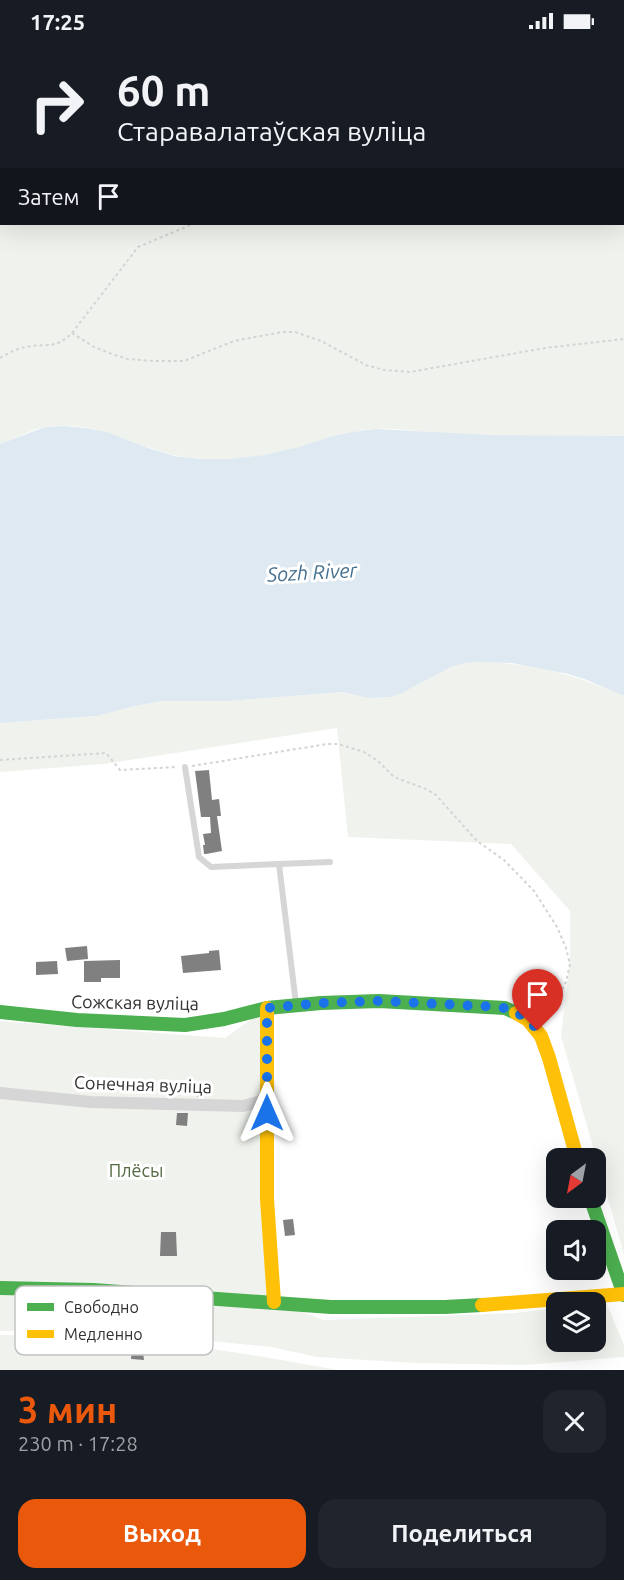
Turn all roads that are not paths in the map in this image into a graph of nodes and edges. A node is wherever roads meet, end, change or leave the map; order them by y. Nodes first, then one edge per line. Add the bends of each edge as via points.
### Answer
1 (185, 767) road end
2 (330, 862) dead end
3 (279, 864) junction
4 (296, 1005) junction
5 (267, 1008) junction
6 (0, 1012) edge
7 (267, 1092) junction
8 (0, 1093) edge
9 (574, 1148) edge
10 (594, 1208) edge
11 (0, 1288) edge
12 (15, 1288) edge
13 (624, 1294) edge
14 (213, 1298) edge
15 (274, 1302) junction

1 - 3 lane via 199,858 211,867
2 - 3 lane
3 - 4 lane
4 - 5 street, Сожская вуліца
4 - 9 street, Сожская вуліца via 379,1001 499,1007 523,1016 538,1031 549,1058
5 - 6 street, Сожская вуліца via 185,1025
5 - 7 street
7 - 8 street, Сонечная вуліца via 261,1101 243,1106 91,1102
7 - 15 street via 267,1199
10 - 13 street
11 - 12 street
13 - 15 street via 445,1307 332,1307
14 - 15 street

